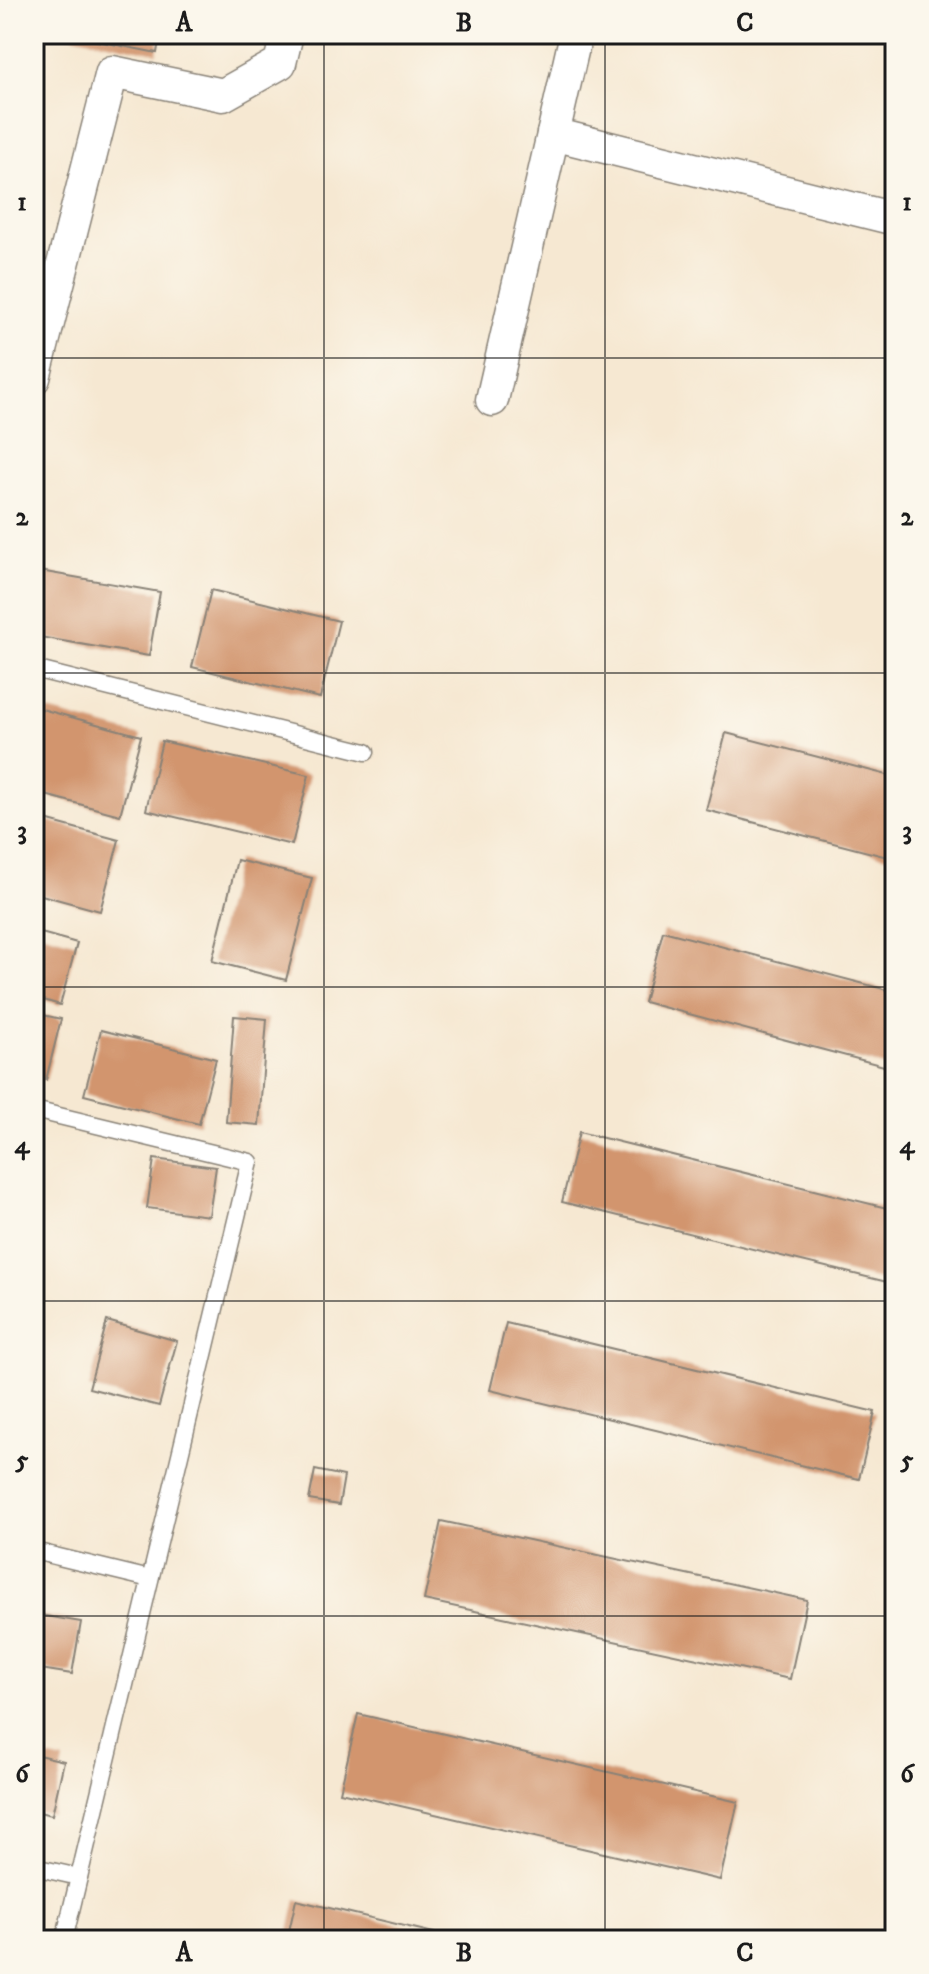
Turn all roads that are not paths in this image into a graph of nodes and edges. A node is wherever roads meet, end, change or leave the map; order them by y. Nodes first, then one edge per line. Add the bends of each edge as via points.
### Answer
1 (287, 34) edge
2 (576, 34) edge
3 (553, 134) junction
4 (895, 219) edge
5 (36, 362) edge
6 (492, 400) dead end
7 (34, 669) edge
8 (366, 752) dead end
9 (34, 1110) edge
10 (34, 1551) edge
11 (150, 1579) junction
12 (34, 1867) edge
13 (79, 1877) junction
14 (64, 1940) edge

1 - 5 street via 280,63 223,95 112,72
2 - 3 street
3 - 4 street
3 - 6 street
7 - 8 lane
9 - 11 lane via 250,1162
10 - 11 lane
11 - 13 lane
12 - 13 lane
13 - 14 lane

